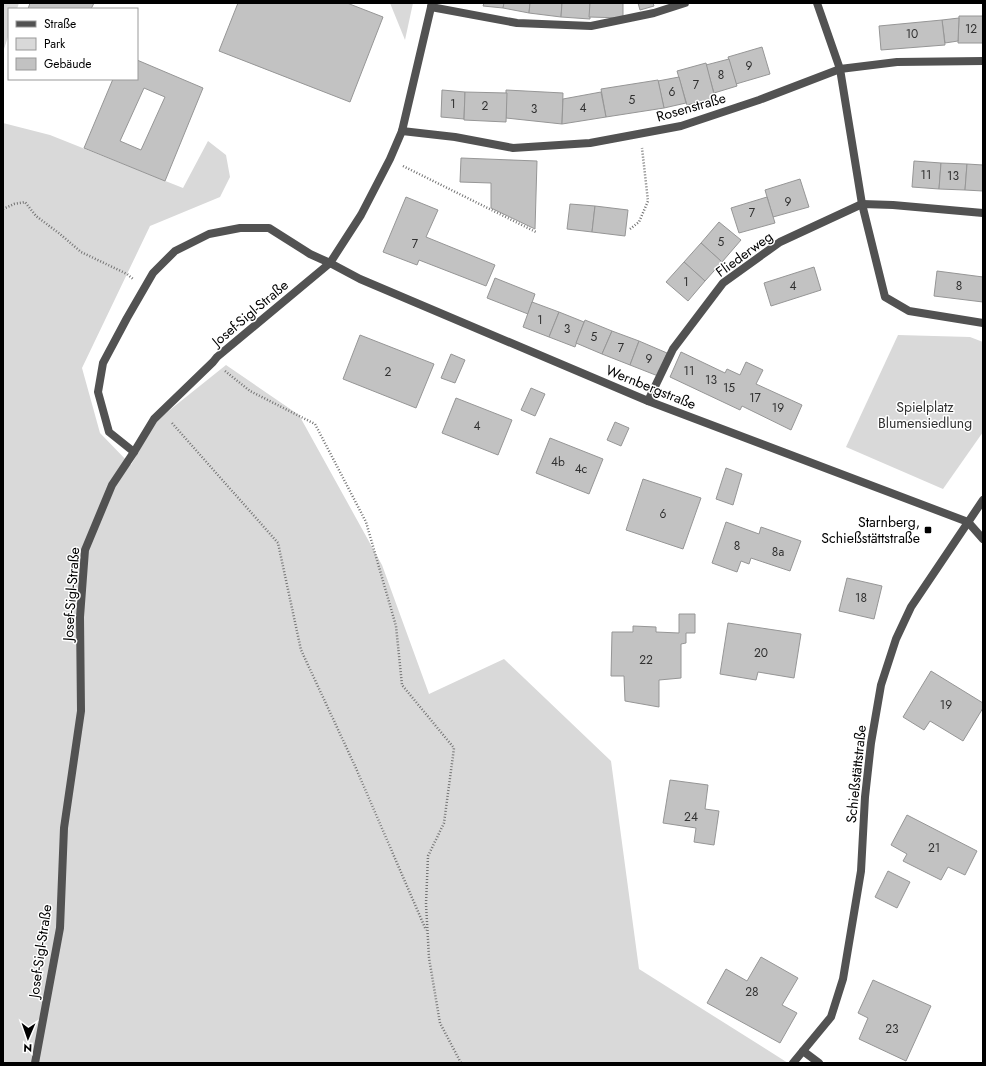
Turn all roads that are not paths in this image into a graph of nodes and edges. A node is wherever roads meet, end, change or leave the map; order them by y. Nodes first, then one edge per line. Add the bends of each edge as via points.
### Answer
1 (685, 3) edge
2 (817, 3) edge
3 (431, 5) edge
4 (983, 61) edge
5 (840, 69) junction
6 (402, 131) junction
7 (862, 204) junction
8 (983, 214) edge
9 (330, 263) junction
10 (983, 323) edge
11 (648, 401) junction
12 (134, 452) junction
13 (983, 500) edge
14 (968, 522) junction
15 (983, 539) edge
16 (803, 1051) junction
17 (35, 1063) edge
18 (793, 1063) edge
19 (818, 1063) edge

1 - 3 street via 654,13 592,26 517,23
2 - 5 street
3 - 6 street, Josef-Sigl-Straße
4 - 5 street, Rosenstraße via 897,62
5 - 6 street, Rosenstraße via 681,126 590,143 513,148 456,137
5 - 7 street
6 - 9 street, Josef-Sigl-Straße via 361,215
7 - 8 street, Fliederweg
7 - 10 street via 885,297 909,311
7 - 11 street, Fliederweg via 780,242 723,282 673,349
9 - 11 street, Wernbergstraße via 360,279
9 - 12 street, Josef-Sigl-Straße via 217,357 154,419
9 - 12 street, Wernbergstraße via 310,254 269,228 240,228 209,234 175,251 153,273 103,363 98,392 108,432
11 - 14 street, Wernbergstraße
12 - 17 street, Josef-Sigl-Straße via 112,485 85,550 80,617 81,711 64,828 60,928
13 - 14 street, Schießstättstraße
14 - 15 street
14 - 16 street, Schießstättstraße via 911,607 896,639 880,685 865,797 861,871 843,979 831,1017
16 - 18 street, Schießstättstraße
16 - 19 street

